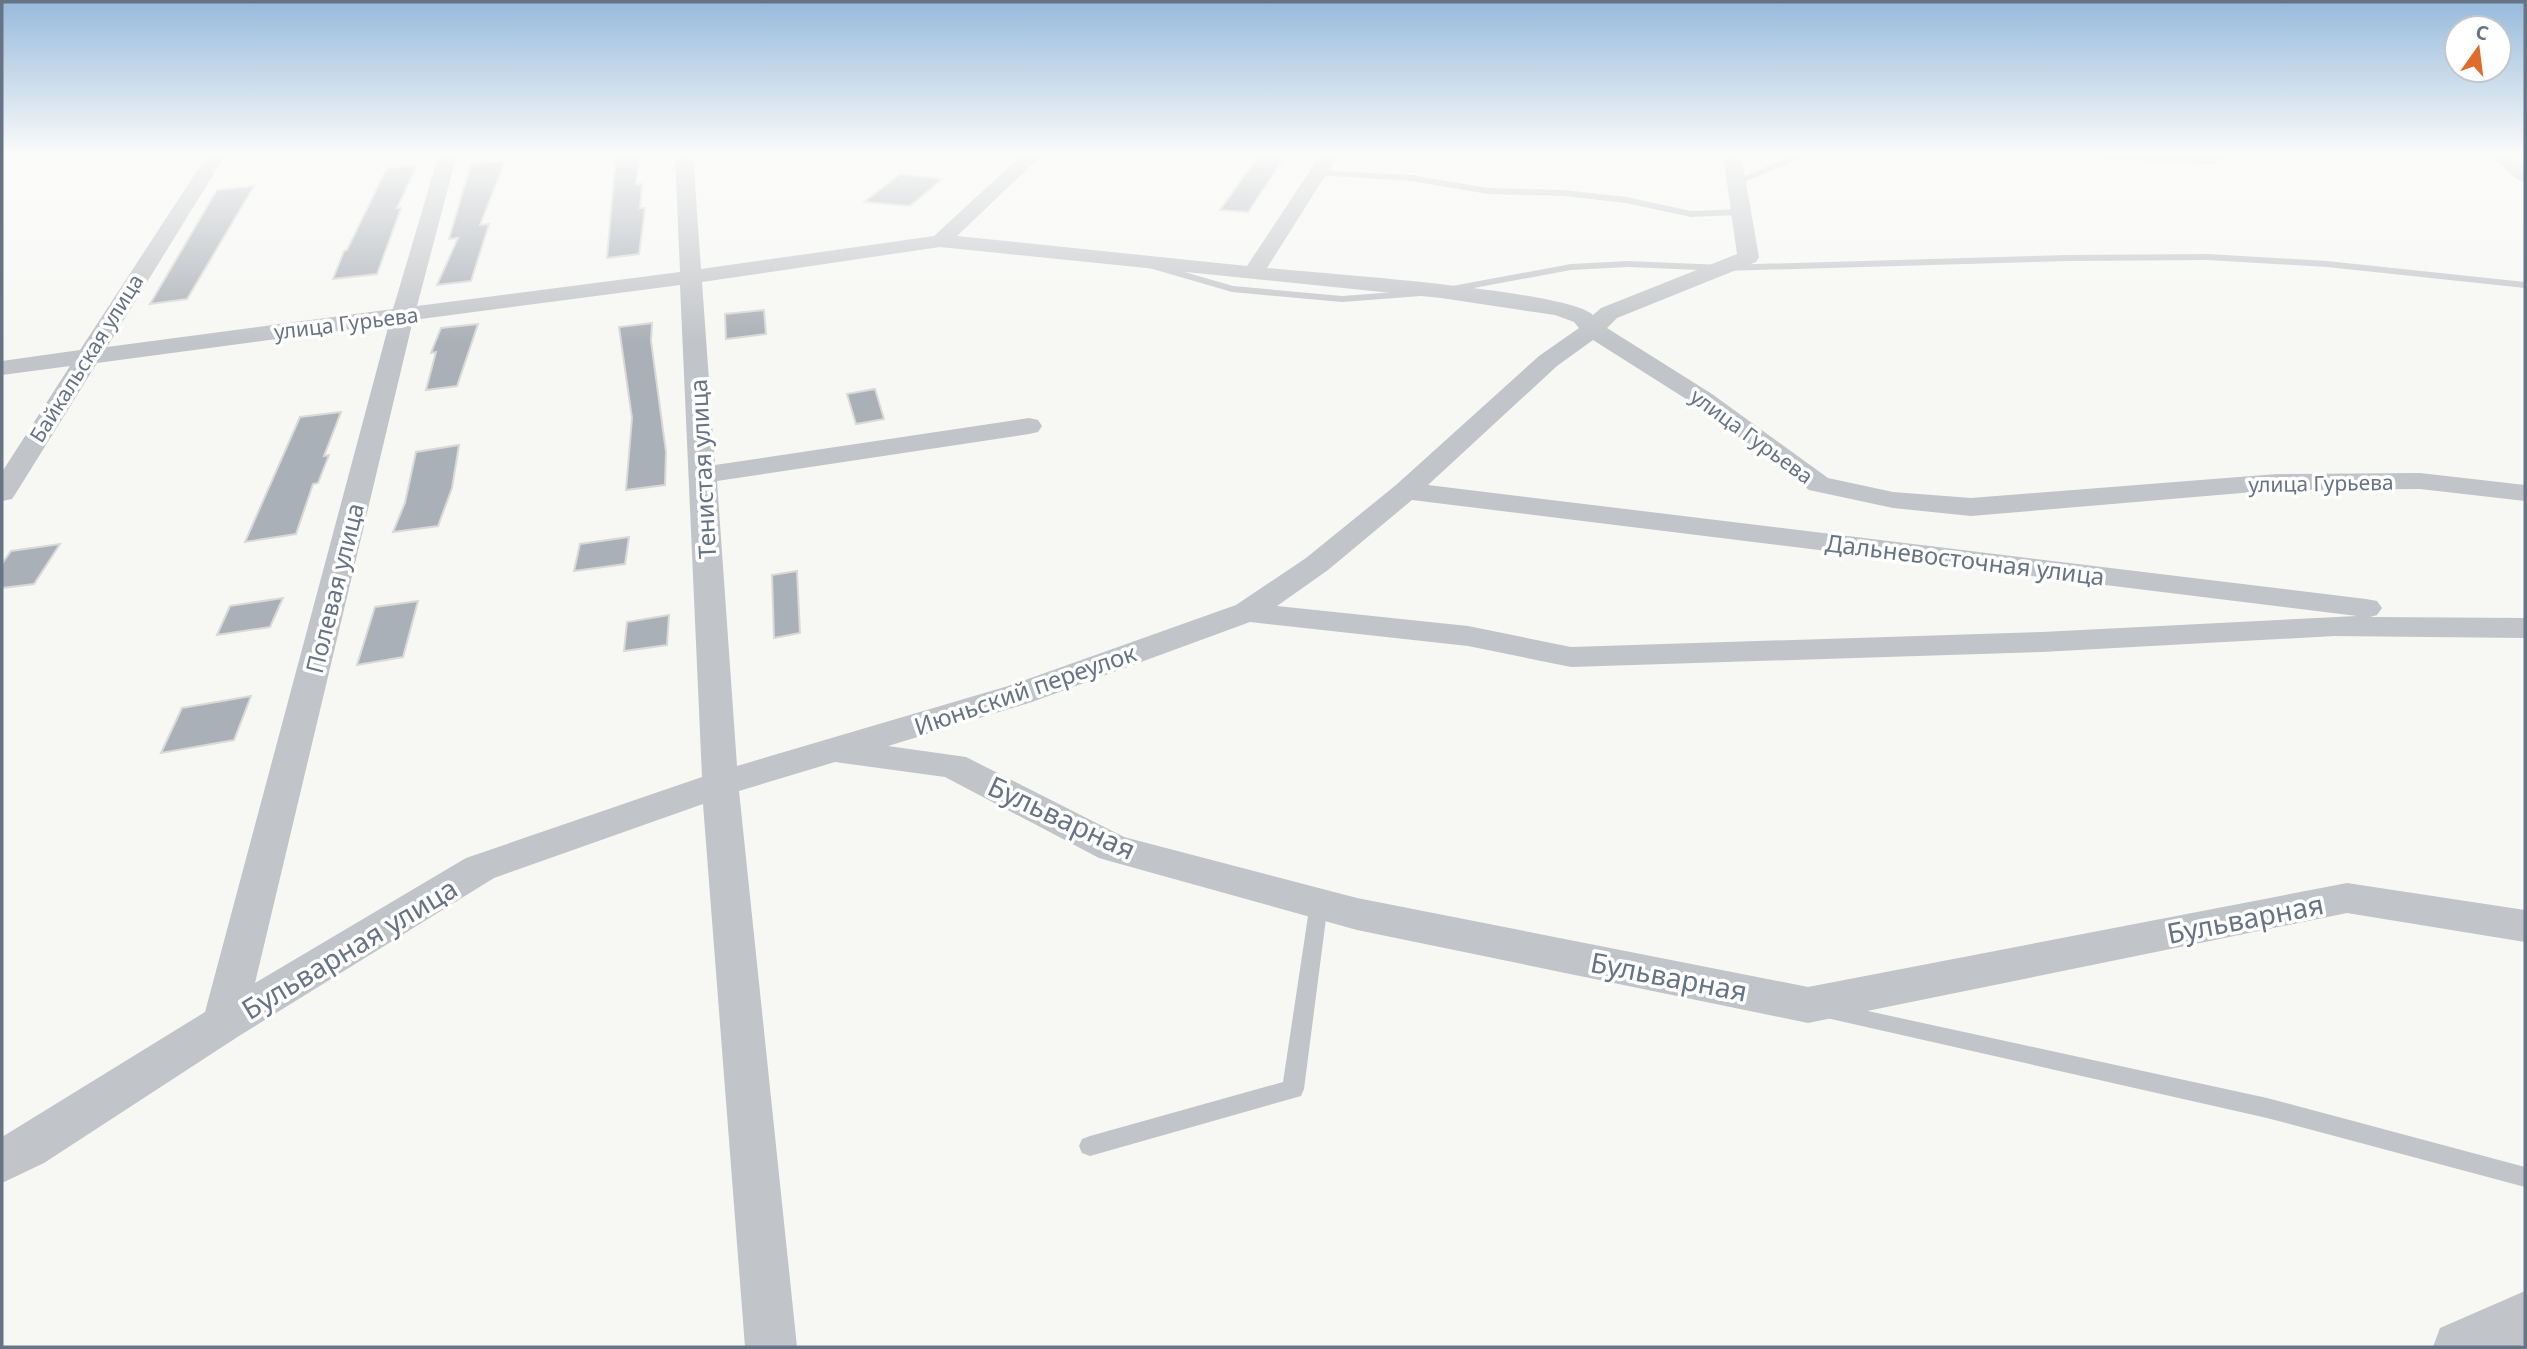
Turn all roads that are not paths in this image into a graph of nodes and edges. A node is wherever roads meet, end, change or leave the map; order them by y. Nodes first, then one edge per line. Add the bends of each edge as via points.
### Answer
1 (177, 217) edge
2 (430, 217) edge
3 (689, 217) edge
4 (966, 217) edge
5 (1289, 217) edge
6 (1739, 217) edge
7 (940, 241) junction
8 (1128, 258) junction
9 (1723, 268) junction
10 (1253, 273) junction
11 (690, 277) junction
12 (2525, 285) edge
13 (1441, 291) junction
14 (402, 316) junction
15 (1592, 330) junction
16 (87, 357) junction
17 (2, 368) edge
18 (1030, 426) dead end
19 (702, 475) junction
20 (1406, 491) junction
21 (2, 493) edge
22 (2525, 493) edge
23 (1247, 612) junction
24 (2525, 628) edge
25 (832, 751) junction
26 (720, 783) junction
27 (1319, 903) junction
28 (2525, 926) edge
29 (1808, 1005) junction
30 (224, 1023) junction
31 (1090, 1146) dead end
32 (2, 1161) edge
33 (2525, 1177) edge
34 (2525, 1317) edge
35 (772, 1347) edge
36 (2459, 1347) edge

1 - 16 street, Байкальская улица
2 - 14 street, Полевая улица
3 - 11 street, Тенистая улица
4 - 7 street
5 - 10 street
6 - 9 street, Июньский переулок via 1748,257
7 - 8 street, улица Гурьева
7 - 11 street, улица Гурьева
8 - 10 street, улица Гурьева
8 - 13 lane via 1232,289 1342,299
9 - 12 lane via 2207,257 2327,264
9 - 13 lane via 1571,267
9 - 15 street, Июньский переулок via 1609,313
10 - 13 street, улица Гурьева
11 - 14 street, улица Гурьева
11 - 19 street, Тенистая улица
13 - 15 street, улица Гурьева via 1559,309 1582,317
14 - 16 street, улица Гурьева
14 - 30 street, Полевая улица
15 - 20 street, Июньский переулок via 1548,361
15 - 22 street, улица Гурьева via 1703,399 1819,484 1892,500 1971,507 2277,482 2420,481
16 - 17 street, улица Гурьева
16 - 21 street, Байкальская улица
18 - 19 street
19 - 26 street, Тенистая улица
20 - 23 street, Июньский переулок via 1317,564
20 - 24 street, Дальневосточная улица
23 - 24 street via 1468,636 1571,657 2042,642 2335,626
23 - 25 street, Июньский переулок via 1020,694
25 - 26 street, Июньский переулок
25 - 27 street, Бульварная via 953,766 1113,848
26 - 30 street, Бульварная улица via 480,869
26 - 35 street, Тенистая улица
27 - 29 street, Бульварная
27 - 31 lane via 1293,1088
28 - 29 street, Бульварная via 2347,898
29 - 33 lane via 2267,1108
30 - 32 street, Бульварная улица
34 - 36 street

